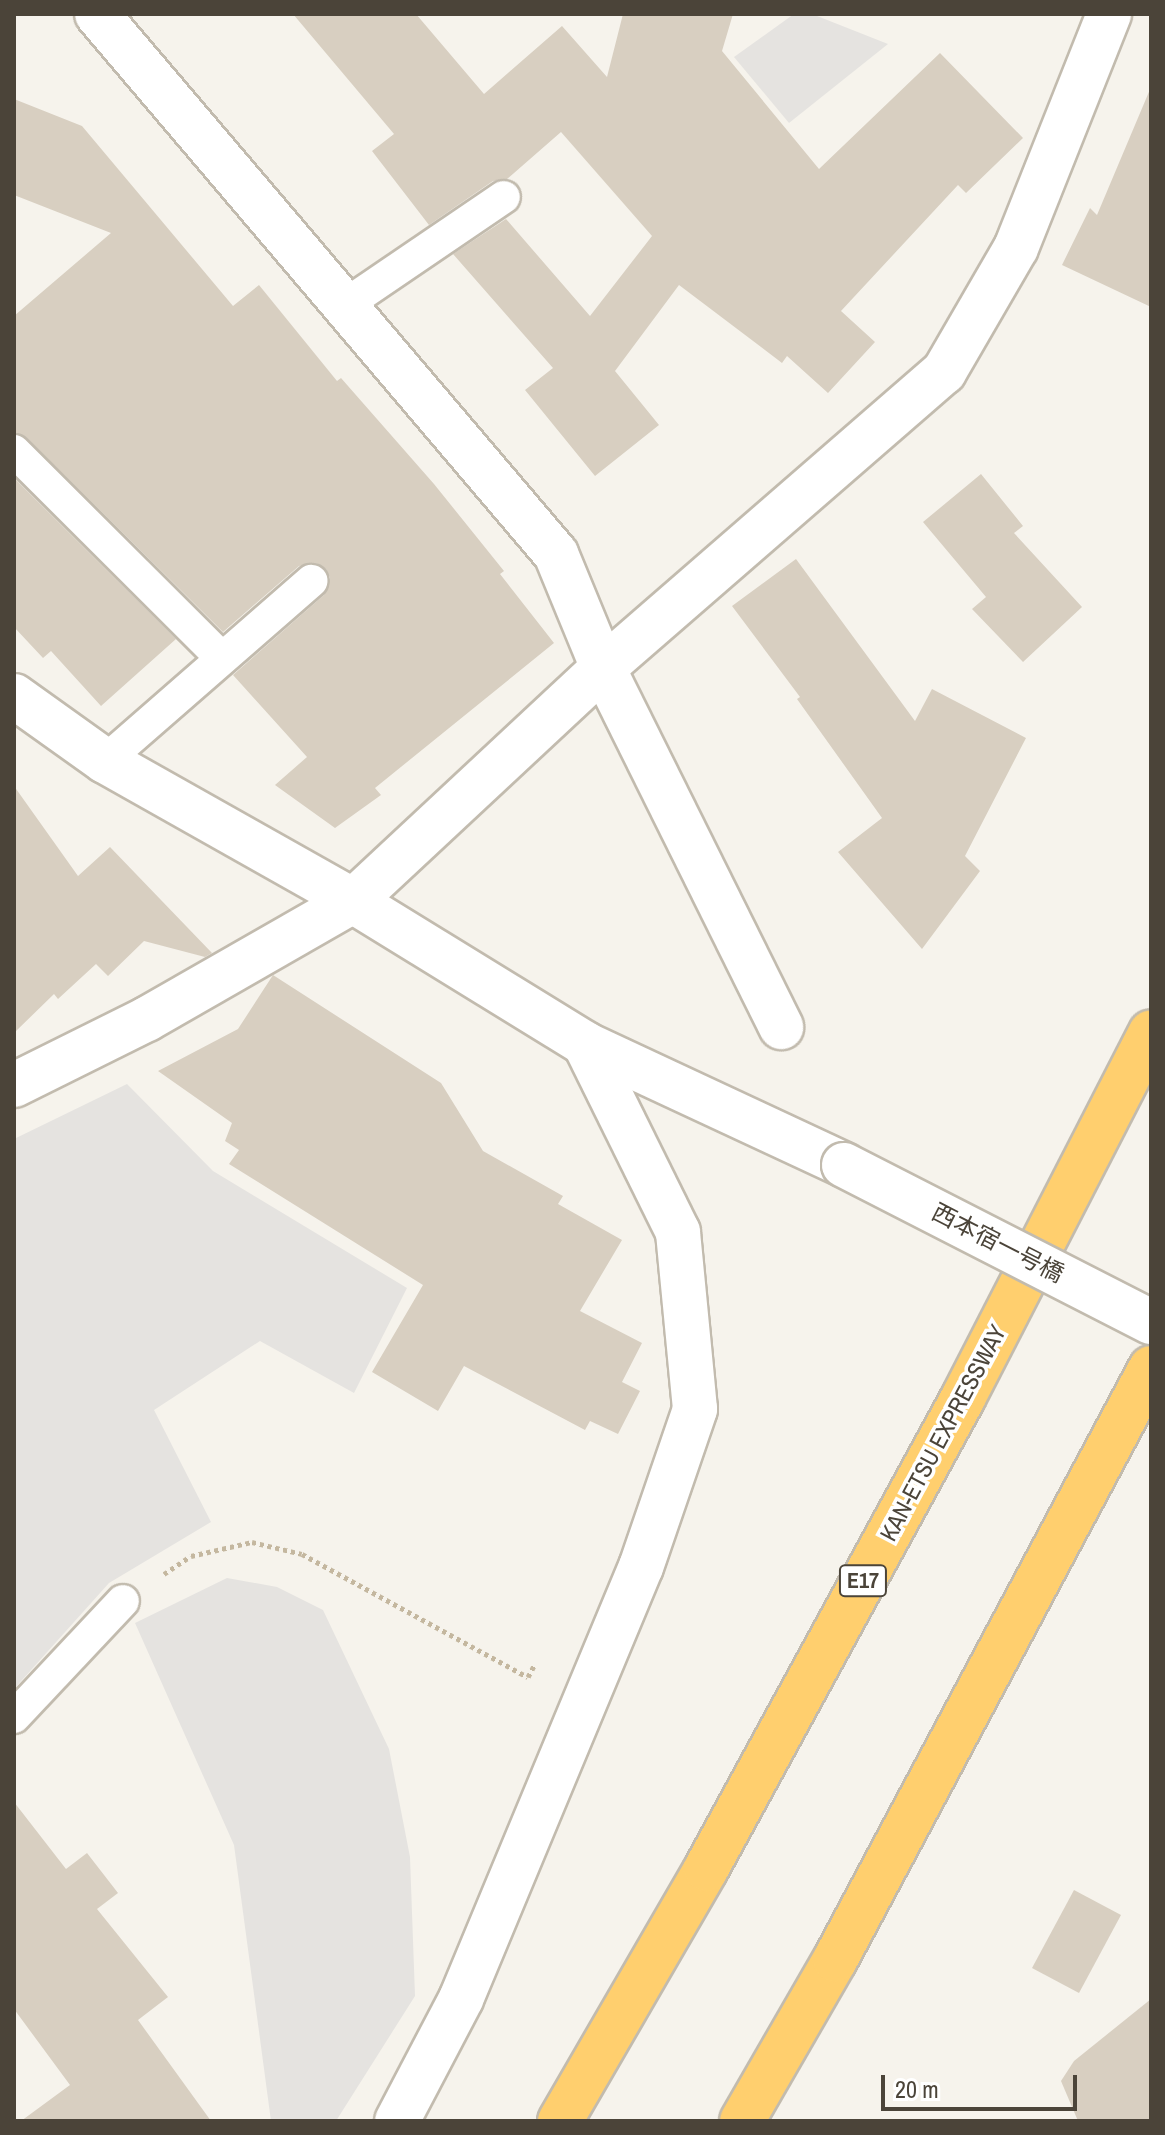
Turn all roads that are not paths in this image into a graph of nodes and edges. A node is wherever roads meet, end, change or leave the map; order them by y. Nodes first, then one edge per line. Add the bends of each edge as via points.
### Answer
1 (97, 14) edge
2 (1109, 14) edge
3 (504, 197) dead end
4 (345, 305) junction
5 (14, 451) edge
6 (311, 581) dead end
7 (222, 658) junction
8 (603, 668) junction
9 (14, 696) edge
10 (105, 761) junction
11 (353, 901) junction
12 (781, 1027) dead end
13 (1151, 1032) edge
14 (585, 1044) junction
15 (14, 1085) edge
16 (1151, 1322) edge
17 (1151, 1368) edge
18 (123, 1601) road end
19 (14, 1717) edge
20 (397, 2121) edge
21 (560, 2121) edge
22 (742, 2121) edge

1 - 4 street
2 - 8 street via 1016,248 944,372
3 - 4 lane
4 - 8 street via 556,554
5 - 7 lane
6 - 7 lane
7 - 10 lane
8 - 11 street
8 - 12 street
9 - 10 street, 西本宿一号橋
10 - 11 street, 西本宿一号橋
11 - 14 street, 西本宿一号橋
11 - 15 street via 147,1019
13 - 21 highway, KAN-ETSU EXPRESSWAY / E17 via 963,1398 706,1869
14 - 16 street, 西本宿一号橋, bridge via 844,1165
14 - 20 street via 678,1232 695,1409 641,1567 461,1999
17 - 22 highway via 850,1933
18 - 19 lane

